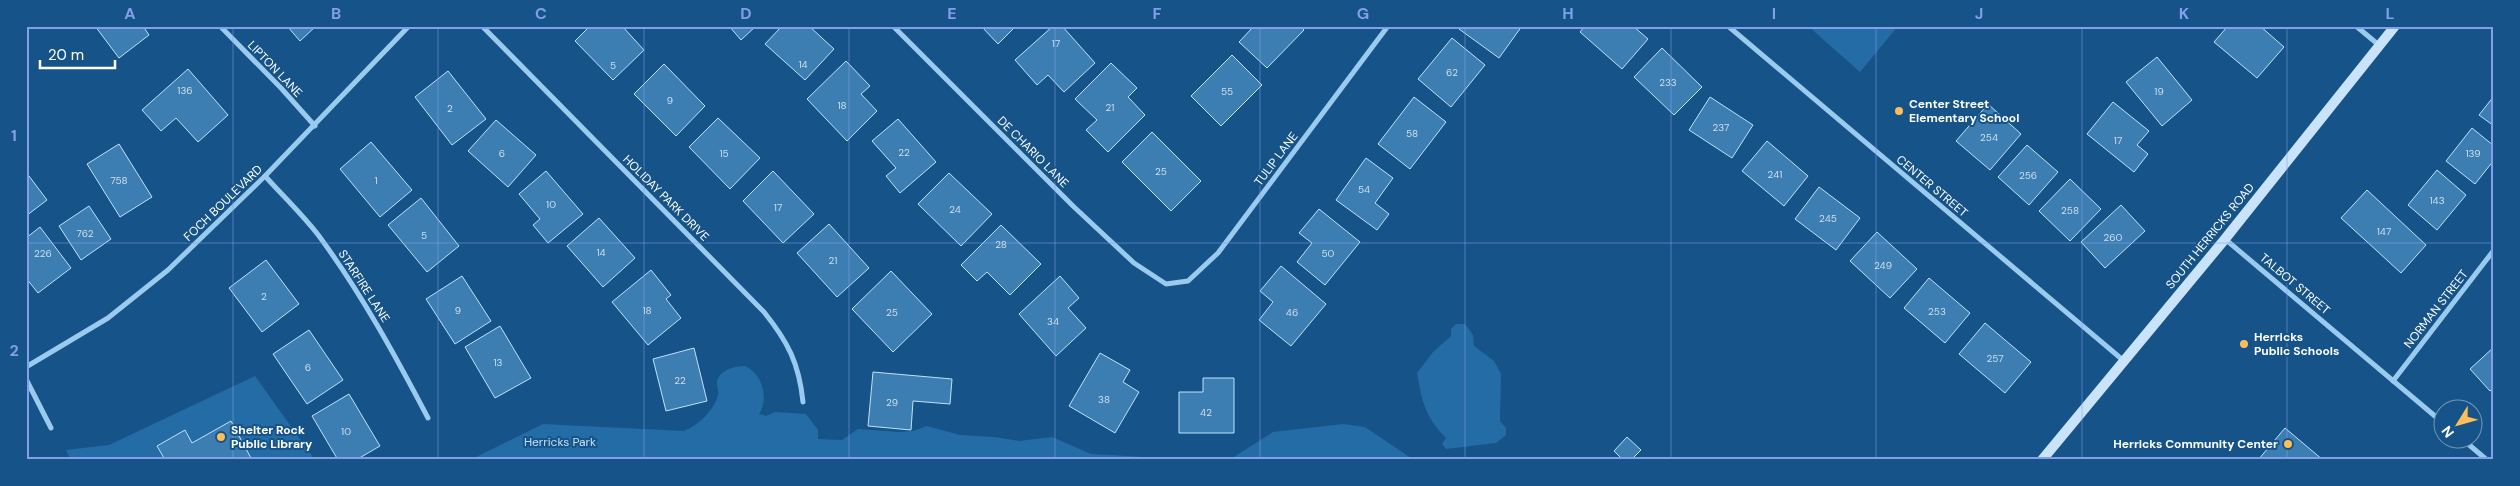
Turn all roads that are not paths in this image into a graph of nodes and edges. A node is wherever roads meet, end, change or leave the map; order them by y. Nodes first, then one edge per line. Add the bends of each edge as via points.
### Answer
1 (220, 26) edge
2 (409, 26) edge
3 (482, 26) edge
4 (893, 26) edge
5 (1388, 26) edge
6 (1728, 26) edge
7 (2356, 26) edge
8 (2395, 26) edge
9 (2380, 46) junction
10 (314, 126) junction
11 (265, 176) junction
12 (2225, 239) junction
13 (2494, 250) edge
14 (1166, 284) joint
15 (2124, 361) junction
16 (26, 367) edge
17 (26, 379) edge
18 (2393, 381) junction
19 (803, 402) dead end
20 (2432, 414) edge
21 (428, 418) dead end
22 (51, 428) dead end
23 (2473, 448) edge
24 (2042, 460) edge
25 (2486, 460) edge

1 - 10 street, LIPTON LANE
2 - 10 street, FOCH BOULEVARD
3 - 19 street, HOLIDAY PARK DRIVE via 764,312 795,357 801,376
4 - 14 street, DE CHARIO LANE via 1073,206 1134,263
5 - 14 street, TULIP LANE via 1218,253 1188,281
6 - 15 street, CENTER STREET
7 - 9 street
8 - 9 main road, SOUTH HERRICKS ROAD
9 - 12 main road, SOUTH HERRICKS ROAD
10 - 11 street, FOCH BOULEVARD
11 - 16 street, FOCH BOULEVARD via 168,270 108,318
11 - 21 street, STARFIRE LANE via 317,234 357,290
12 - 15 main road, SOUTH HERRICKS ROAD
12 - 18 street, TALBOT STREET
13 - 18 street, NORMAN STREET
15 - 24 main road, SOUTH HERRICKS ROAD
17 - 22 street
18 - 20 street, TALBOT STREET
23 - 25 street

